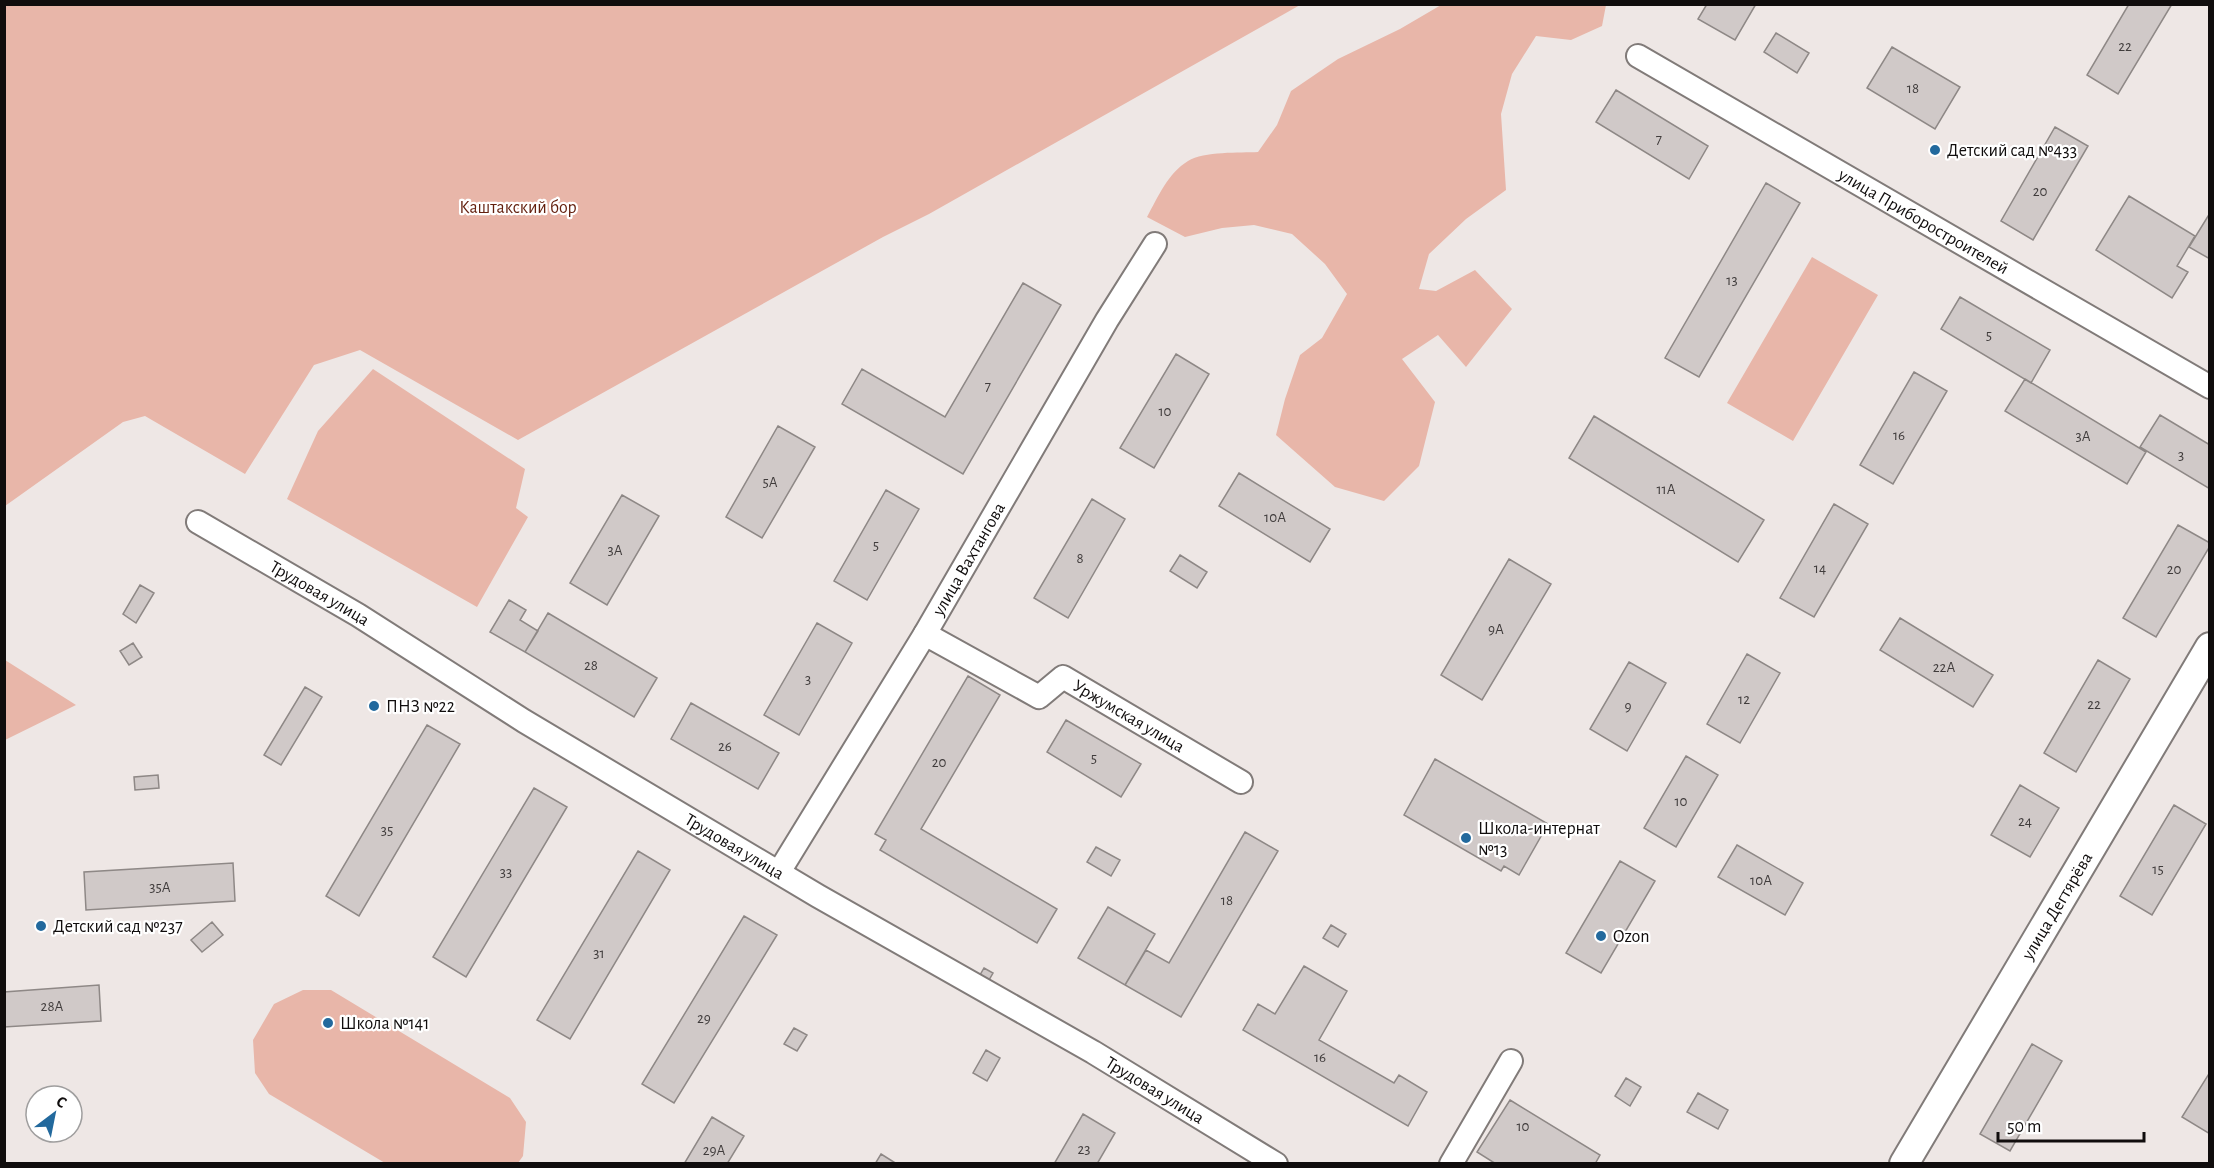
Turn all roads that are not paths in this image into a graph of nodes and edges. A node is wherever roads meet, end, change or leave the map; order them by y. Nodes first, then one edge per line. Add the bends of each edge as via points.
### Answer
1 (1638, 56) dead end
2 (1155, 244) dead end
3 (2210, 387) edge
4 (198, 522) dead end
5 (925, 634) junction
6 (2210, 647) edge
7 (1242, 782) dead end
8 (779, 872) junction
9 (1511, 1061) dead end
10 (1276, 1164) edge
11 (1451, 1164) edge
12 (1904, 1164) edge

1 - 3 street, улица Приборостроителей
2 - 5 street, улица Вахтангова
4 - 8 street, Трудовая улица
5 - 7 street, Уржумская улица via 1039,697 1063,676
5 - 8 street, улица Вахтангова
6 - 12 street, улица Дегтярёва
8 - 10 street, Трудовая улица via 1093,1053
9 - 11 street

